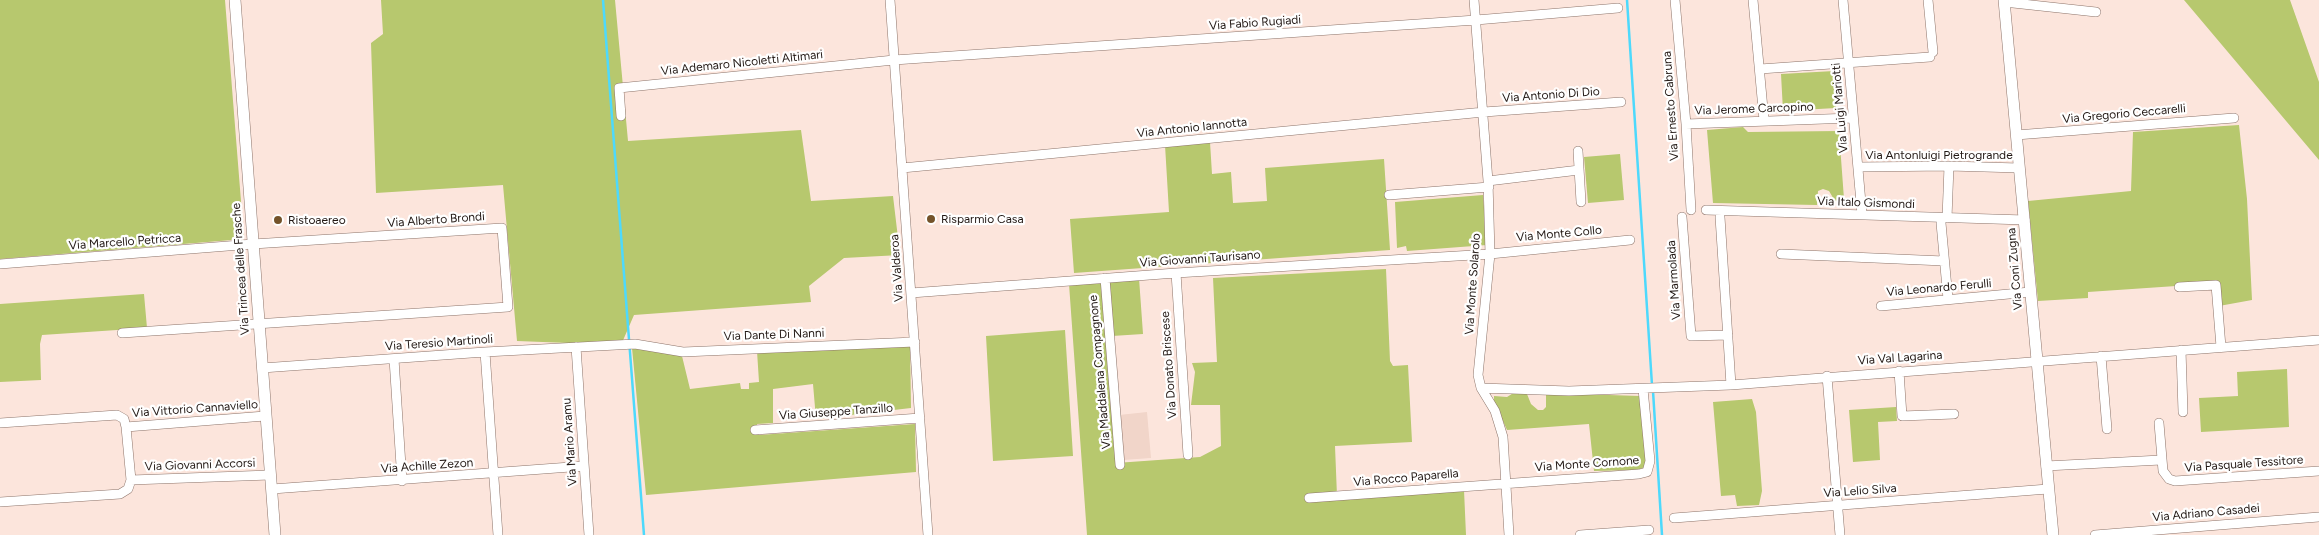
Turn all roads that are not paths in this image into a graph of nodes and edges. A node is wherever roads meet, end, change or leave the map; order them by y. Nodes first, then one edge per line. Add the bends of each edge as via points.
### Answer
1 (235, 0) edge
2 (890, 0) edge
3 (1474, 0) edge
4 (1676, 0) edge
5 (1753, 0) edge
6 (1843, 0) edge
7 (1928, 0) edge
8 (2004, 1) edge
9 (1618, 8) dead end
10 (2096, 12) dead end
11 (1476, 20) junction
12 (894, 60) junction
13 (1849, 63) junction
14 (1760, 69) junction
15 (1621, 102) dead end
16 (1484, 112) junction
17 (621, 116) dead end
18 (1852, 118) junction
19 (2234, 118) dead end
20 (1764, 120) junction
21 (1686, 124) junction
22 (2016, 135) junction
23 (1578, 151) dead end
24 (1948, 166) junction
25 (1858, 167) junction
26 (902, 168) junction
27 (2019, 168) junction
28 (1579, 170) junction
29 (1489, 184) junction
30 (1388, 195) dead end
31 (1581, 202) dead end
32 (1690, 210) dead end
33 (1706, 210) dead end
34 (1862, 214) junction
35 (1682, 217) dead end
36 (1720, 217) dead end
37 (1944, 220) junction
38 (2025, 220) junction
39 (1630, 240) dead end
40 (253, 244) junction
41 (1490, 254) junction
42 (1781, 254) dead end
43 (1944, 261) junction
44 (0, 264) edge
45 (1176, 273) junction
46 (1105, 278) junction
47 (2179, 287) dead end
48 (2030, 292) junction
49 (911, 294) junction
50 (1948, 299) junction
51 (1881, 306) dead end
52 (259, 325) junction
53 (122, 333) dead end
54 (1728, 335) junction
55 (2319, 340) edge
56 (915, 342) junction
57 (617, 345) joint
58 (576, 347) junction
59 (2220, 347) junction
60 (2181, 350) junction
61 (485, 352) junction
62 (2101, 356) junction
63 (394, 359) junction
64 (2037, 361) junction
65 (262, 368) junction
66 (1899, 371) junction
67 (1827, 376) junction
68 (1732, 384) junction
69 (1482, 388) junction
70 (1643, 389) junction
71 (2183, 412) dead end
72 (1954, 414) dead end
73 (265, 416) junction
74 (920, 418) junction
75 (0, 423) edge
76 (2159, 423) dead end
77 (126, 426) junction
78 (2107, 429) dead end
79 (754, 430) dead end
80 (1188, 455) dead end
81 (2161, 460) junction
82 (1120, 465) dead end
83 (584, 466) junction
84 (2046, 466) junction
85 (2319, 471) edge
86 (494, 473) junction
87 (270, 475) junction
88 (131, 480) junction
89 (402, 481) junction
90 (1505, 483) junction
91 (2048, 488) junction
92 (272, 490) junction
93 (1309, 498) dead end
94 (0, 502) edge
95 (1836, 505) junction
96 (2319, 516) edge
97 (1674, 518) dead end
98 (1648, 530) dead end
99 (275, 535) edge
100 (498, 535) edge
101 (589, 535) edge
102 (923, 535) edge
103 (928, 535) edge
104 (1509, 535) edge
105 (1580, 535) edge
106 (1840, 535) edge
107 (2053, 535) edge
108 (2095, 535) edge

1 - 40 street, Via Trincea delle Frasche
2 - 12 street, Via Valderoa
3 - 11 street, Via Monte Solarolo
4 - 21 street, Via Ernesto Cabruna
5 - 14 street
6 - 13 street, Via Luigi Mariotti
7 - 13 street via 1931,55
8 - 10 street
8 - 22 street, Via Coni Zugna
9 - 11 street, Via Fabio Rugiadi
11 - 12 street, Via Fabio Rugiadi
11 - 16 street, Via Monte Solarolo
12 - 17 street, Via Ademaro Nicoletti Altimari via 619,88
12 - 26 street, Via Valderoa
13 - 14 street
13 - 18 street, Via Luigi Mariotti
14 - 20 street
15 - 16 street, Via Antonio Di Dio
16 - 26 street, Via Antonio Iannotta
16 - 29 street, Via Monte Solarolo
18 - 20 street, Via Jerome Carcopino
18 - 25 street, Via Luigi Mariotti
19 - 22 street, Via Gregorio Ceccarelli
20 - 21 street, Via Jerome Carcopino
21 - 32 street, Via Ernesto Cabruna
22 - 27 street, Via Coni Zugna
23 - 28 street
24 - 25 street, Via Antonluigi Pietrogrande
24 - 27 street, Via Antonluigi Pietrogrande
24 - 37 street
25 - 34 street, Via Luigi Mariotti
26 - 49 street, Via Valderoa
27 - 38 street, Via Coni Zugna
28 - 29 street
28 - 31 street
29 - 30 street
29 - 41 street, Via Monte Solarolo
33 - 34 street, Via Italo Gismondi
34 - 37 street, Via Italo Gismondi
35 - 54 street, Via Marmolada via 1691,336
36 - 54 street
37 - 38 street, Via Italo Gismondi
37 - 43 street
38 - 48 street, Via Coni Zugna
39 - 41 street, Via Monte Collo
40 - 44 street, Via Marcello Petricca
40 - 52 street, Via Trincea delle Frasche
40 - 52 street, Via Alberto Brondi via 502,228 508,307
41 - 45 street, Via Giovanni Taurisano
41 - 69 street, Via Monte Solarolo via 1478,375
42 - 43 street
43 - 50 street
45 - 46 street, Via Giovanni Taurisano
45 - 80 street, Via Donato Briscese
46 - 49 street, Via Giovanni Taurisano
46 - 82 street, Via Maddalena Compagnone
47 - 59 street via 2216,285
48 - 50 street, Via Leonardo Ferulli
48 - 64 street, Via Coni Zugna
49 - 56 street, Via Valderoa
50 - 51 street, Via Leonardo Ferulli
52 - 53 street
52 - 65 street, Via Trincea delle Frasche
54 - 68 street
55 - 59 street, Via Val Lagarina
56 - 57 street, Via Dante Di Nanni via 684,352 635,344
56 - 74 street, Via Valderoa
57 - 58 street, Via Teresio Martinoli
58 - 61 street, Via Teresio Martinoli
58 - 83 street, Via Mario Aramu
59 - 60 street, Via Val Lagarina
60 - 62 street, Via Val Lagarina
60 - 71 street
61 - 63 street, Via Teresio Martinoli
61 - 86 street
62 - 64 street, Via Val Lagarina
62 - 78 street
63 - 65 street, Via Teresio Martinoli
63 - 89 street
64 - 66 street, Via Val Lagarina
64 - 84 street, Via Coni Zugna
65 - 73 street, Via Trincea delle Frasche
66 - 67 street, Via Val Lagarina
66 - 72 street via 1902,416
67 - 68 street, Via Val Lagarina
67 - 95 street
68 - 70 street, Via Val Lagarina
69 - 70 street, Via Val Lagarina
69 - 90 street, Via Monte Solarolo via 1495,411 1503,436
70 - 90 street, Via Monte Cornone via 1650,461 1647,472
73 - 77 street, Via Vittorio Cannaviello
73 - 87 street, Via Trincea delle Frasche
74 - 79 street, Via Giuseppe Tanzillo
74 - 103 street, Via Valderoa
75 - 77 street via 117,415 124,419
76 - 81 street, Via Pasquale Tessitore
77 - 88 street
81 - 84 street
81 - 85 street, Via Pasquale Tessitore via 2166,476 2175,481
83 - 86 street, Via Achille Zezon
83 - 101 street, Via Mario Aramu
84 - 91 street, Via Coni Zugna
86 - 89 street, Via Achille Zezon
86 - 100 street
87 - 88 street, Via Giovanni Accorsi
87 - 92 street, Via Trincea delle Frasche
88 - 94 street via 128,489 120,494
89 - 92 street, Via Achille Zezon
90 - 93 street, Via Rocco Paparella
90 - 104 street, Via Monte Solarolo
91 - 95 street, Via Lelio Silva
91 - 107 street, Via Coni Zugna
92 - 99 street, Via Trincea delle Frasche
95 - 97 street, Via Lelio Silva
95 - 106 street
96 - 108 street, Via Adriano Casadei
98 - 105 street
102 - 103 street

